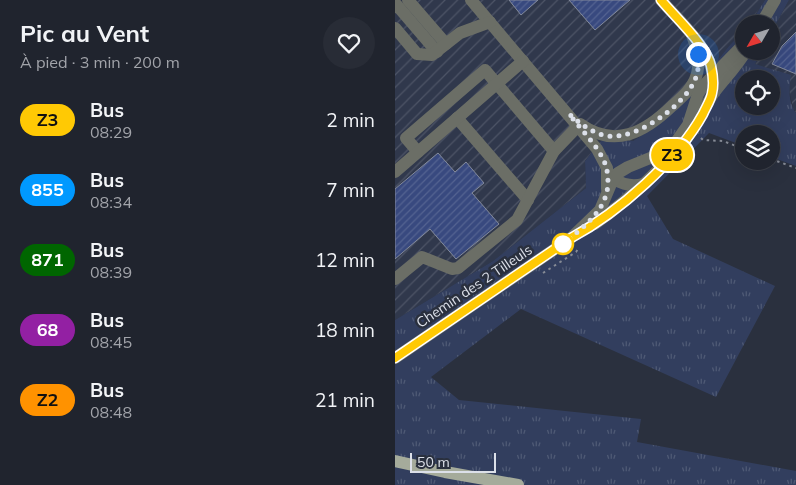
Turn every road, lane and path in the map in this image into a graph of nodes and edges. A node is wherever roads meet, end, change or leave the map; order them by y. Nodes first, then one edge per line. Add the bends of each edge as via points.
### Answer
1 (408, 0) edge
2 (471, 0) edge
3 (661, 0) edge
4 (395, 3) edge
5 (490, 22) junction
6 (395, 28) edge
7 (691, 35) junction
8 (441, 48) junction
9 (735, 57) edge
10 (736, 60) edge
11 (523, 61) junction
12 (713, 74) junction
13 (497, 84) junction
14 (710, 100) junction
15 (569, 114) junction
16 (457, 118) junction
17 (578, 126) junction
18 (691, 132) junction
19 (735, 146) edge
20 (554, 151) junction
21 (418, 152) junction
22 (780, 162) edge
23 (796, 168) edge
24 (395, 172) edge
25 (610, 173) junction
26 (643, 184) junction
27 (528, 200) junction
28 (571, 238) junction
29 (395, 279) edge
30 (395, 358) edge
31 (395, 461) edge
32 (518, 485) edge

1 - 8 street
2 - 5 street
3 - 7 street
4 - 8 street
5 - 8 street via 460,33
5 - 11 street
6 - 8 street via 417,54 432,55
7 - 12 street via 707,54
7 - 15 street via 698,54 696,77 676,103 651,125 623,136 608,136 586,128
9 - 12 street
10 - 14 street
11 - 13 street
11 - 15 street
12 - 14 street
12 - 25 street via 701,90 688,125 676,142 660,154
13 - 16 street
13 - 20 street
13 - 21 street via 485,70 406,138
14 - 18 street
15 - 17 street
16 - 21 street
16 - 27 street
17 - 20 street
17 - 25 street via 597,149
18 - 19 path via 703,140
18 - 26 street
20 - 27 street
21 - 24 street
22 - 23 path
25 - 26 street via 630,185
25 - 28 street, Chemin des 2 Tilleuls via 607,194 597,213
26 - 28 street via 615,209
27 - 29 street via 517,220 459,268 451,269 422,257
28 - 30 street, Chemin des 2 Tilleuls
31 - 32 main road

